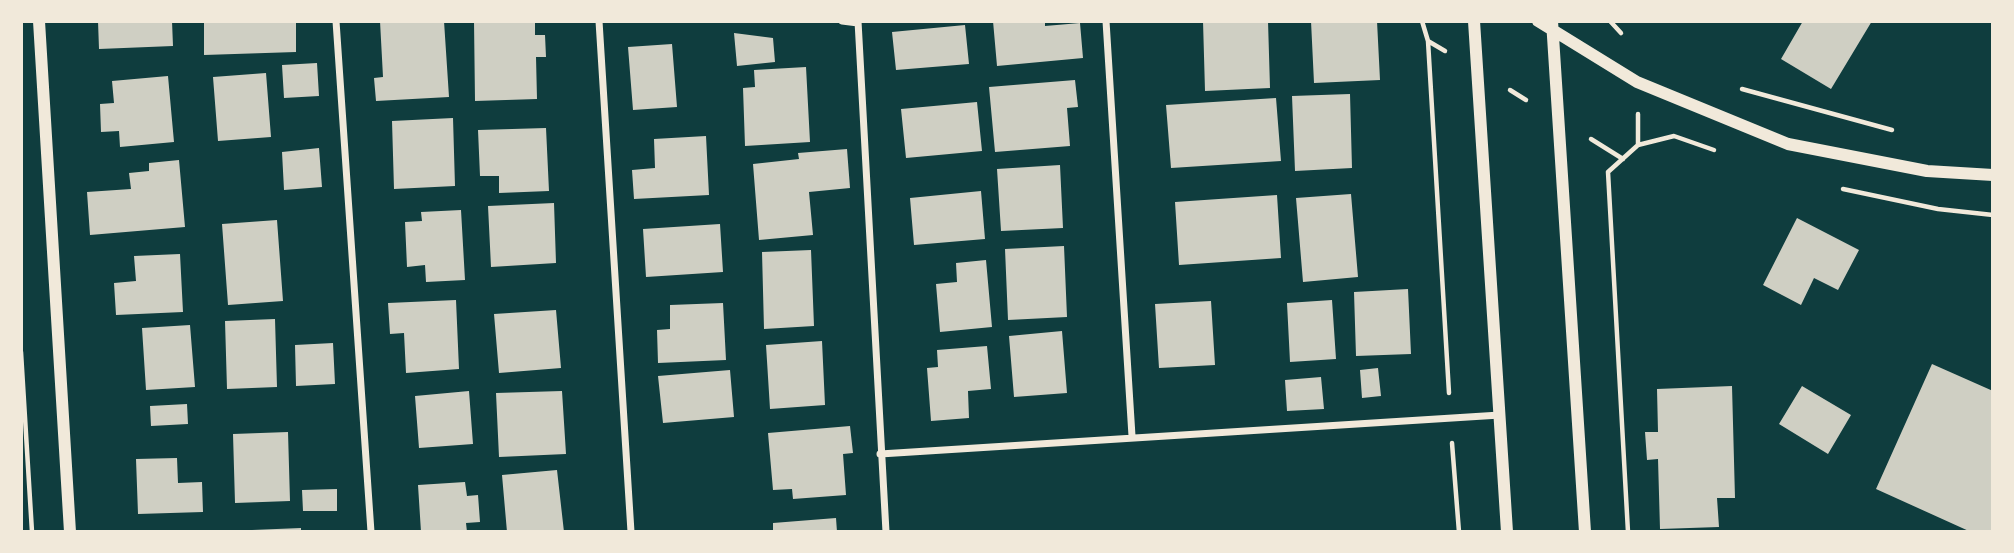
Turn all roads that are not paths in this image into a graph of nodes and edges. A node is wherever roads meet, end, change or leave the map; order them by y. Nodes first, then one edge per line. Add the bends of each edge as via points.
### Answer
1 (39, 21) edge
2 (336, 21) edge
3 (599, 21) edge
4 (842, 21) edge
5 (1106, 21) edge
6 (1474, 21) edge
7 (1538, 21) edge
8 (858, 22) edge
9 (1553, 26) edge
10 (1993, 175) edge
11 (1500, 415) junction
12 (1132, 436) junction
13 (880, 454) junction
14 (70, 532) edge
15 (371, 532) edge
16 (631, 532) edge
17 (886, 532) edge
18 (1507, 532) edge
19 (1585, 532) edge

1 - 14 street
2 - 15 street
3 - 16 street
4 - 8 street
5 - 12 street
6 - 11 street
7 - 9 street
8 - 13 street
9 - 10 street via 1637,82 1788,144 1927,171
9 - 19 street
11 - 12 street
11 - 18 street
12 - 13 street
13 - 17 street

